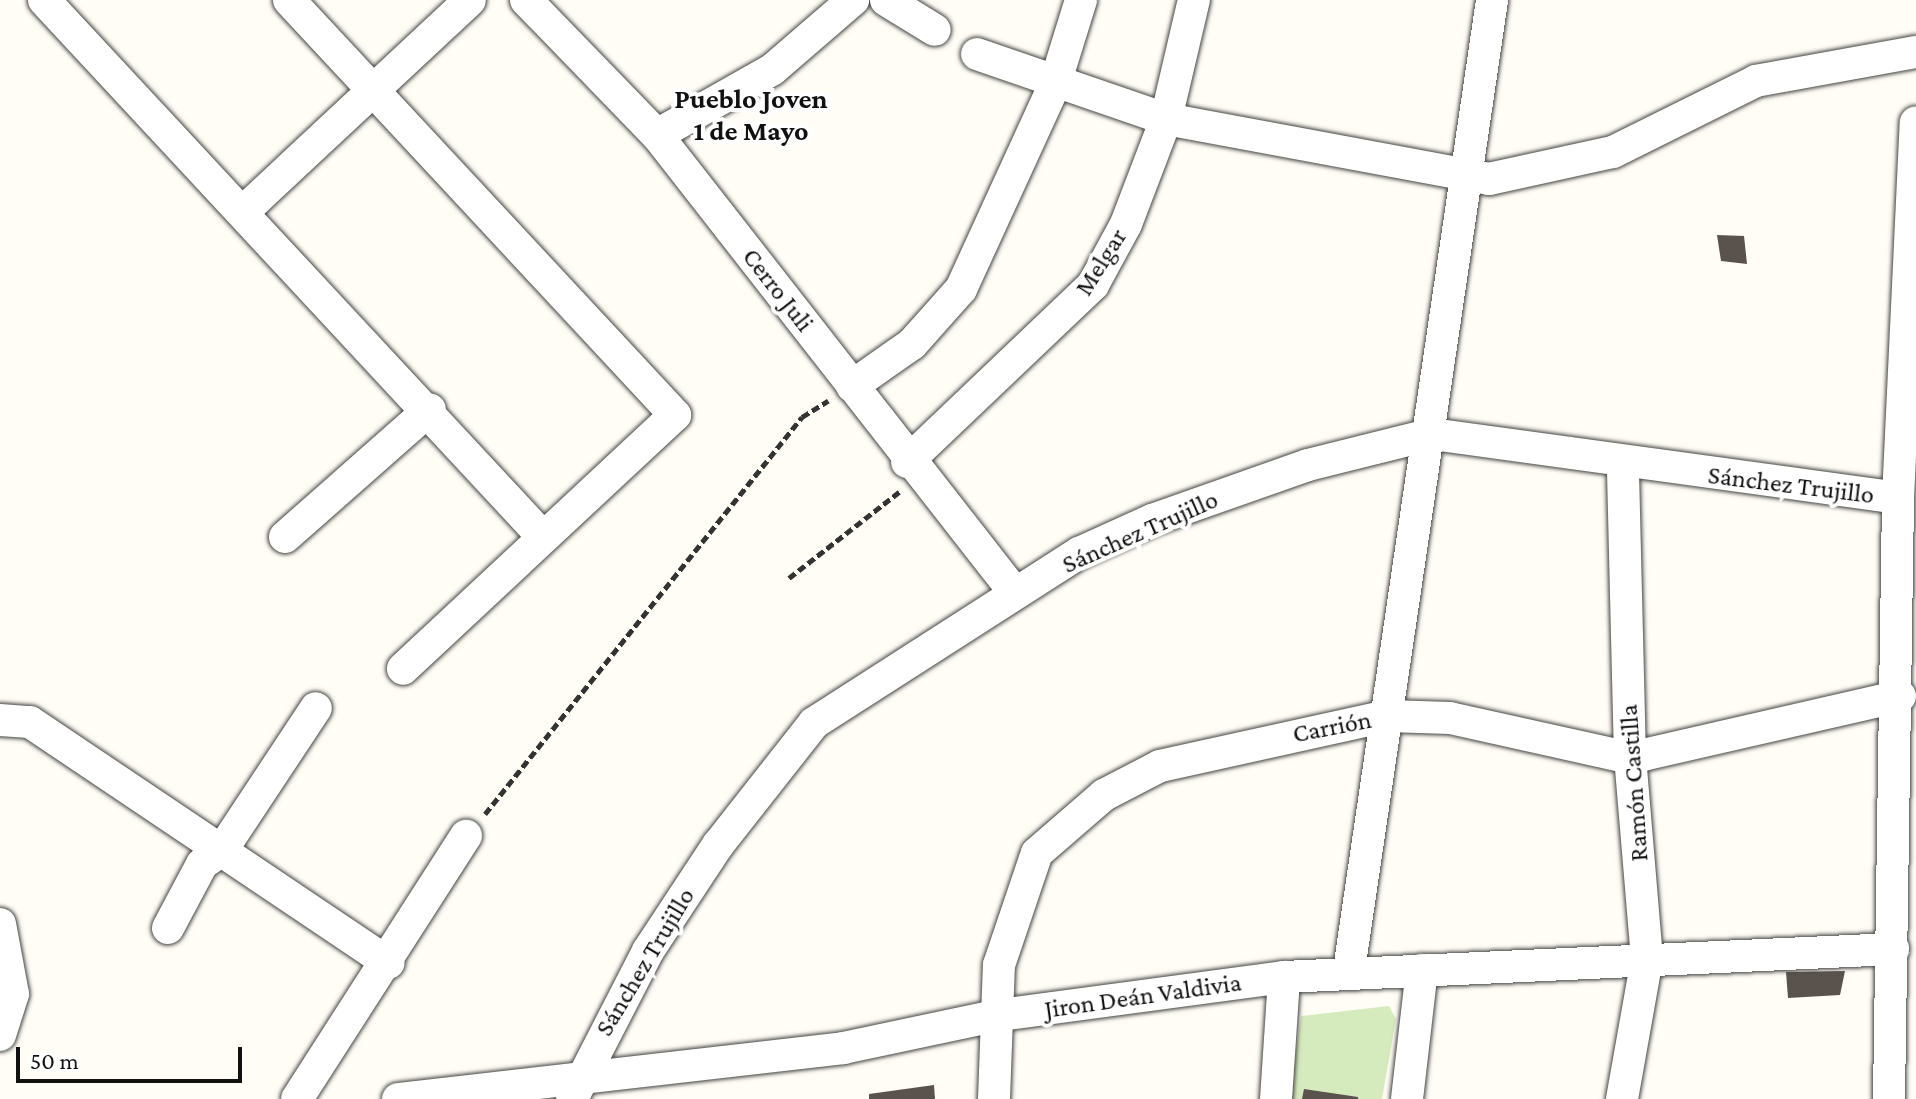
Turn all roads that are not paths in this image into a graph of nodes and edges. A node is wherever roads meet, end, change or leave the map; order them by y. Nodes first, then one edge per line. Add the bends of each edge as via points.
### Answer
1 (44, 0) edge
2 (289, 0) edge
3 (470, 0) edge
4 (526, 0) edge
5 (853, 0) edge
6 (886, 0) edge
7 (1081, 0) edge
8 (1194, 0) edge
9 (1492, 0) edge
10 (935, 30) dead end
11 (1916, 52) edge
12 (977, 54) dead end
13 (1055, 84) junction
14 (374, 90) junction
15 (1166, 119) junction
16 (1916, 122) edge
17 (657, 135) junction
18 (1470, 175) junction
19 (246, 209) junction
20 (852, 386) junction
21 (430, 409) junction
22 (1432, 434) junction
23 (1623, 464) junction
24 (913, 469) junction
25 (1898, 498) junction
26 (285, 537) dead end
27 (543, 537) junction
28 (1015, 593) junction
29 (403, 669) dead end
30 (1900, 696) junction
31 (316, 708) dead end
32 (1388, 716) junction
33 (15, 721) edge
34 (1630, 758) junction
35 (466, 836) road end
36 (222, 850) junction
37 (0, 924) edge
38 (168, 928) dead end
39 (1893, 949) junction
40 (1647, 959) junction
41 (389, 963) junction
42 (1349, 970) junction
43 (1422, 970) junction
44 (1284, 977) junction
45 (1000, 1015) junction
46 (0, 1035) edge
47 (577, 1087) edge
48 (297, 1099) edge
49 (398, 1099) edge
50 (994, 1099) edge
51 (1276, 1099) edge
52 (1407, 1099) edge
53 (1622, 1099) edge
54 (1889, 1099) edge

1 - 19 street
2 - 14 street
3 - 14 street
4 - 17 street, Cerro Juli
5 - 17 street via 773,69
6 - 10 street
7 - 13 street
8 - 15 street, Melgar
9 - 18 street
11 - 18 street via 1756,81 1613,152 1560,167
12 - 13 street
13 - 15 street
13 - 20 street via 961,289 912,344
14 - 19 street
14 - 27 street via 675,415
15 - 18 street
15 - 24 street, Melgar via 1126,224 1093,285
16 - 25 street
17 - 20 street, Cerro Juli
18 - 22 street
19 - 21 street
20 - 24 street, Cerro Juli
21 - 26 street
21 - 27 street
22 - 23 street, Sánchez Trujillo
22 - 28 street, Sánchez Trujillo via 1308,465 1152,520
22 - 32 street
23 - 25 street, Sánchez Trujillo
23 - 34 street, Ramón Castilla
24 - 28 street, Cerro Juli
25 - 30 street
27 - 29 street
28 - 47 street, Sánchez Trujillo via 814,723 718,845 648,951
30 - 34 street, Carrión
30 - 39 street
31 - 36 street
32 - 34 street, Carrión via 1450,718
32 - 42 street
32 - 45 street, Carrión via 1221,749 1160,766 1104,795 1037,853 1023,882 999,965
33 - 36 street
34 - 40 street, Ramón Castilla
35 - 41 street
36 - 38 street via 202,864
36 - 41 street
37 - 46 street via 13,994
39 - 40 street, Jiron Deán Valdivia
39 - 54 street
40 - 43 street, Jiron Deán Valdivia
40 - 53 street, Ramón Castilla
41 - 48 street
42 - 43 street, Jiron Deán Valdivia
42 - 44 street, Jiron Deán Valdivia
43 - 52 street
44 - 45 street, Jiron Deán Valdivia
44 - 51 street
45 - 47 street, Jiron Deán Valdivia via 843,1048
45 - 50 street, Carrión
47 - 49 street, Jiron Deán Valdivia

